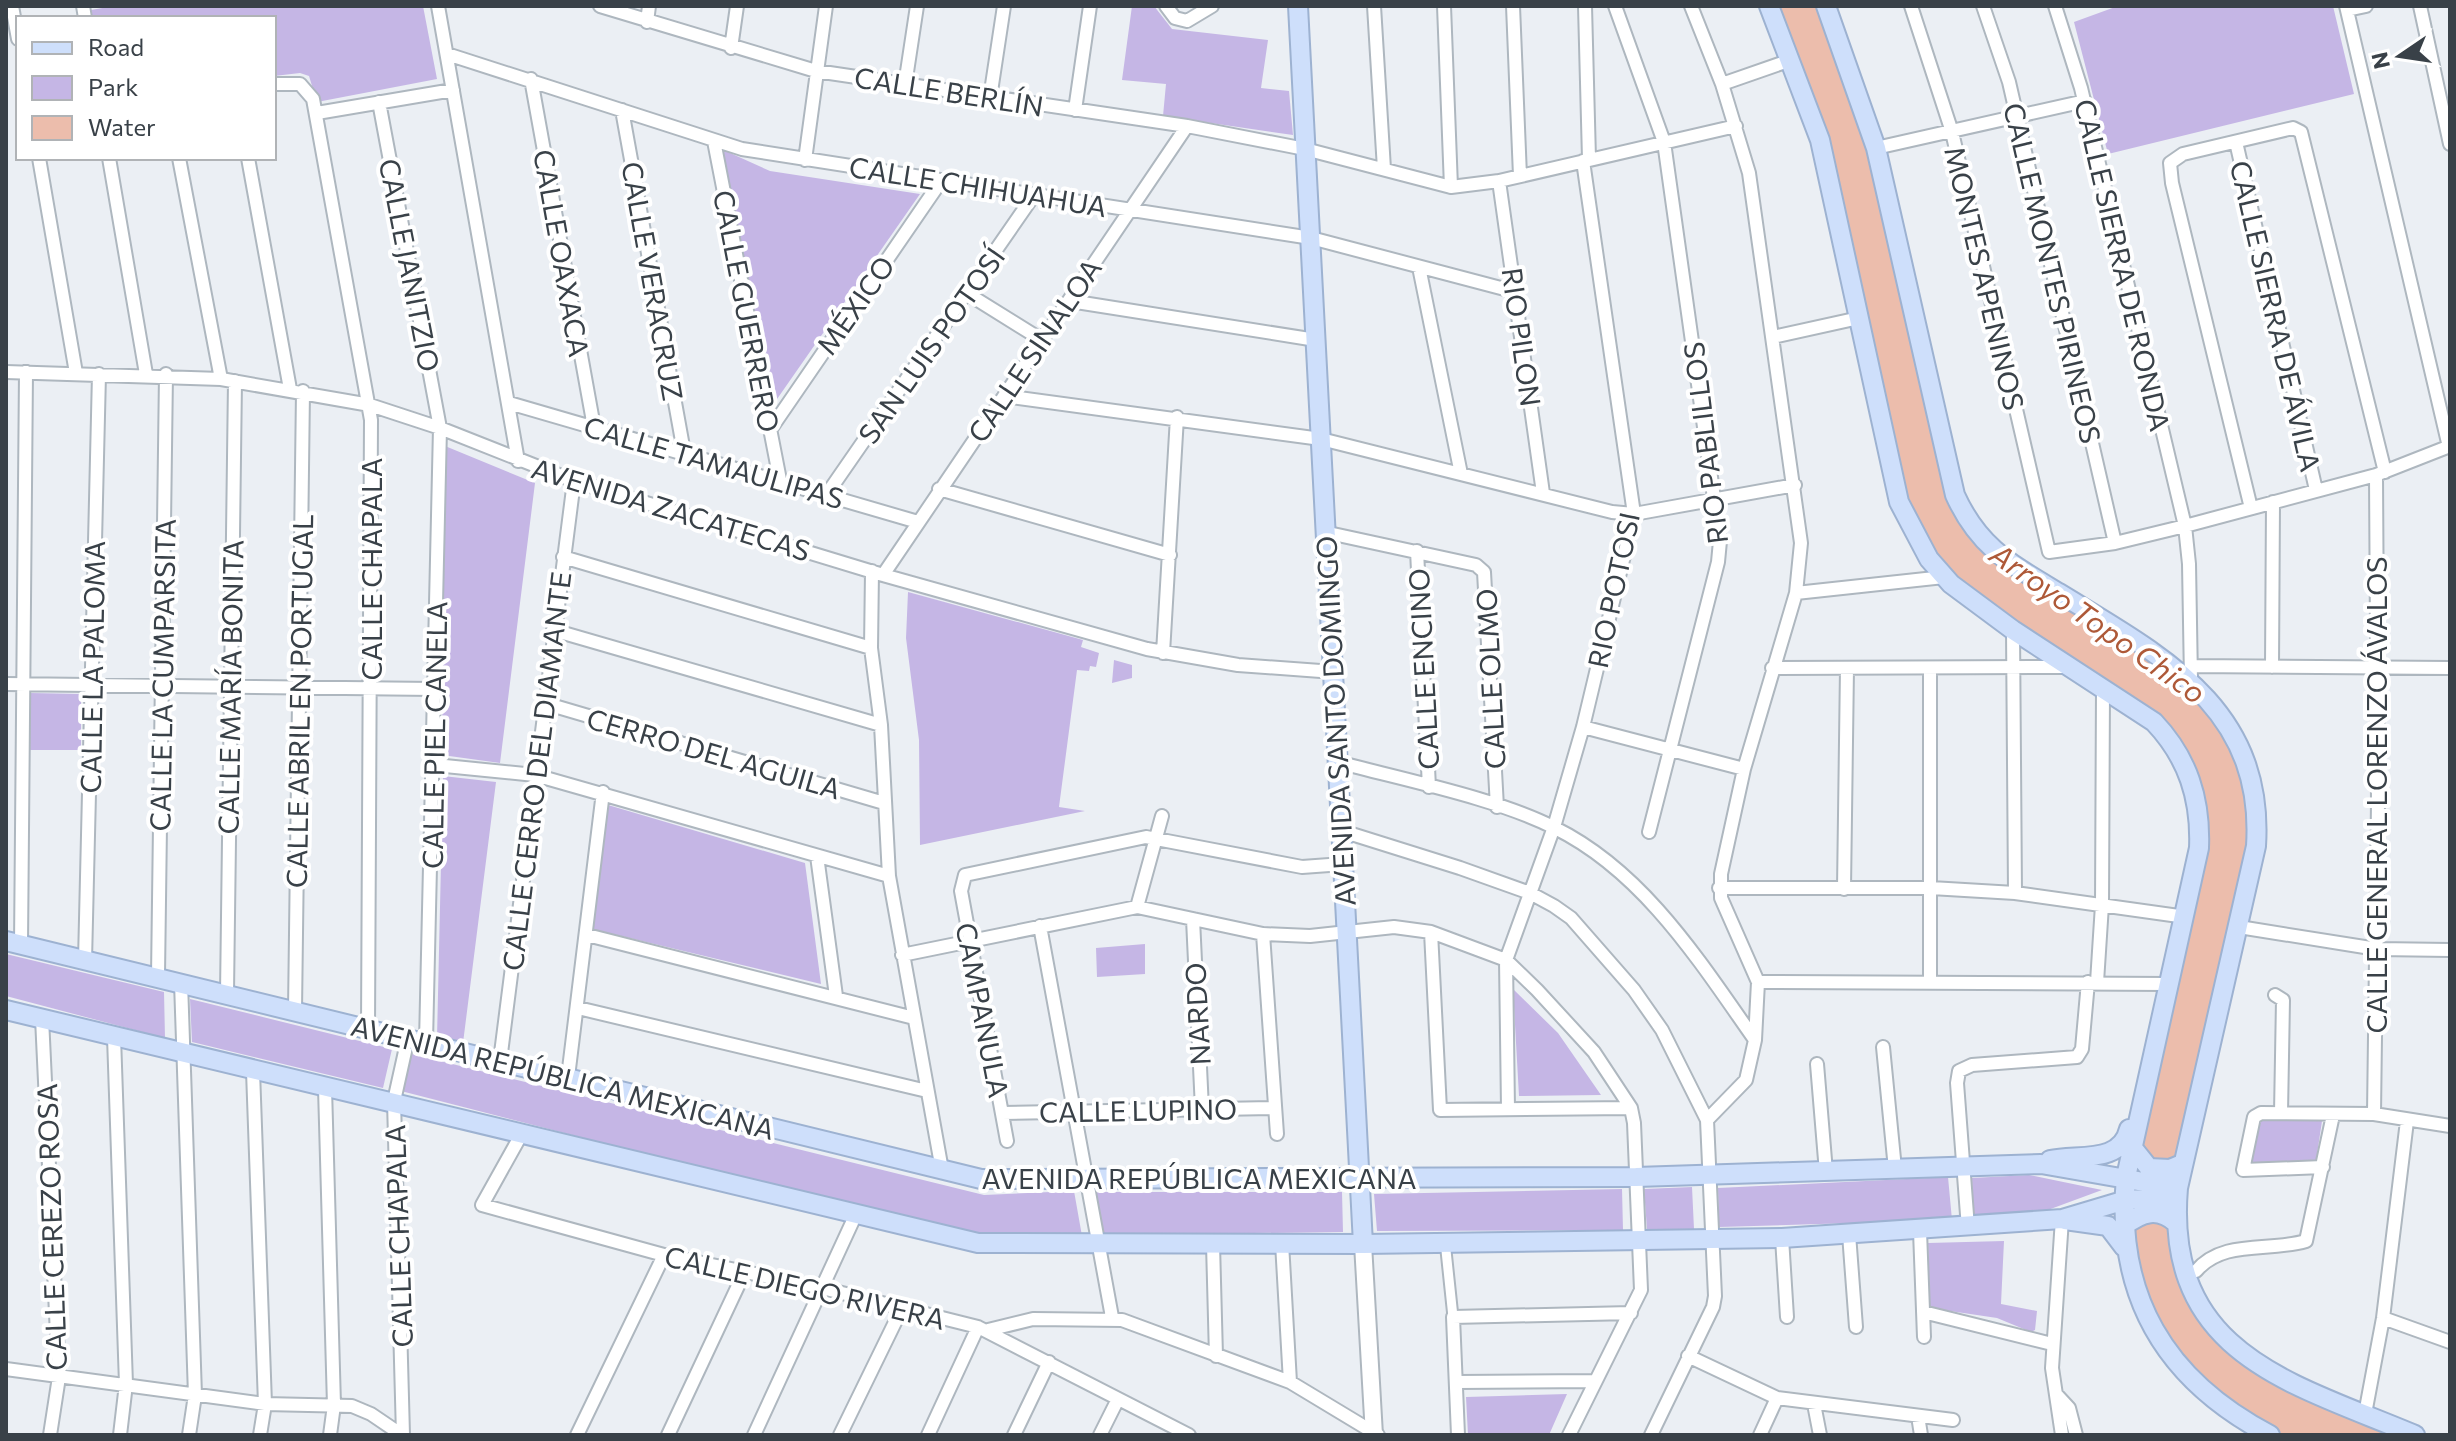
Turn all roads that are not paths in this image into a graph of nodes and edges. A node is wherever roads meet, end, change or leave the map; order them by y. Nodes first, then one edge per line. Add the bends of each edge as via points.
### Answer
1 (12, 6) edge
2 (438, 6) edge
3 (600, 6) edge
4 (649, 6) edge
5 (737, 6) edge
6 (826, 6) edge
7 (917, 6) edge
8 (1004, 6) edge
9 (1090, 6) edge
10 (1166, 6) edge
11 (1212, 6) edge
12 (1298, 6) edge
13 (1374, 6) edge
14 (1444, 6) edge
15 (1513, 6) edge
16 (1585, 6) edge
17 (1615, 6) edge
18 (1691, 6) edge
19 (1769, 6) edge
20 (1826, 6) edge
21 (1911, 6) edge
22 (1983, 6) edge
23 (2055, 6) edge
24 (2366, 6) edge
25 (2420, 6) edge
26 (2347, 8) edge
27 (647, 22) junction
28 (16, 28) edge
29 (731, 48) junction
30 (447, 54) junction
31 (1791, 60) junction
32 (816, 71) junction
33 (531, 79) junction
34 (276, 84) edge
35 (1722, 84) junction
36 (905, 85) junction
37 (453, 90) junction
38 (990, 98) junction
39 (2085, 101) junction
40 (379, 102) junction
41 (622, 110) junction
42 (1075, 110) junction
43 (317, 113) junction
44 (2017, 117) junction
45 (1187, 126) junction
46 (1736, 126) junction
47 (1952, 132) junction
48 (714, 141) junction
49 (1664, 142) junction
50 (2236, 142) junction
51 (2450, 144) edge
52 (1876, 148) junction
53 (1305, 149) junction
54 (39, 160) edge
55 (109, 160) edge
56 (179, 160) edge
57 (248, 160) edge
58 (805, 160) junction
59 (1586, 160) junction
60 (1384, 169) junction
61 (1520, 176) junction
62 (941, 181) junction
63 (1499, 181) junction
64 (1451, 187) junction
65 (1034, 195) junction
66 (1129, 209) junction
67 (1311, 238) junction
68 (1419, 267) junction
69 (1516, 292) junction
70 (968, 294) junction
71 (1070, 301) junction
72 (1859, 318) junction
73 (1773, 337) junction
74 (1042, 340) junction
75 (1316, 340) junction
76 (6, 369) edge
77 (26, 372) junction
78 (76, 373) junction
79 (99, 374) junction
80 (146, 374) junction
81 (166, 374) junction
82 (221, 379) junction
83 (235, 381) junction
84 (296, 390) junction
85 (1004, 396) junction
86 (509, 403) junction
87 (370, 405) junction
88 (1177, 417) junction
89 (594, 427) junction
90 (440, 428) junction
91 (770, 430) junction
92 (1321, 439) junction
93 (2449, 446) edge
94 (684, 452) junction
95 (518, 461) junction
96 (1461, 474) junction
97 (2380, 474) junction
98 (780, 480) junction
99 (574, 481) junction
100 (1795, 485) junction
101 (939, 489) junction
102 (2316, 490) junction
103 (1543, 493) junction
104 (827, 494) junction
105 (1716, 499) junction
106 (2273, 502) junction
107 (2251, 508) junction
108 (1634, 514) junction
109 (918, 522) junction
110 (2185, 526) junction
111 (1324, 532) junction
112 (2115, 543) junction
113 (1417, 551) junction
114 (1170, 555) junction
115 (563, 557) junction
116 (878, 573) junction
117 (1944, 577) junction
118 (1796, 593) junction
119 (553, 630) junction
120 (2013, 630) junction
121 (871, 648) junction
122 (1163, 653) junction
123 (2014, 667) junction
124 (2071, 667) junction
125 (2272, 667) junction
126 (1772, 668) junction
127 (1847, 668) junction
128 (1930, 668) junction
129 (2377, 668) junction
130 (2450, 668) edge
131 (1334, 672) junction
132 (2191, 673) junction
133 (6, 684) edge
134 (23, 685) junction
135 (91, 685) junction
136 (163, 685) junction
137 (230, 686) junction
138 (301, 687) junction
139 (370, 688) junction
140 (2103, 688) junction
141 (435, 689) junction
142 (544, 703) junction
143 (881, 725) junction
144 (1583, 727) junction
145 (1670, 748) junction
146 (1338, 762) junction
147 (435, 765) junction
148 (1744, 769) junction
149 (535, 775) junction
150 (1429, 787) junction
151 (603, 792) junction
152 (884, 803) junction
153 (1497, 807) junction
154 (1162, 816) dead end
155 (1554, 827) junction
156 (1342, 831) junction
157 (1649, 832) dead end
158 (1156, 838) junction
159 (817, 856) junction
160 (1343, 864) junction
161 (889, 876) junction
162 (1719, 888) junction
163 (1931, 888) junction
164 (1844, 889) junction
165 (1530, 893) junction
166 (2015, 893) junction
167 (2102, 905) junction
168 (1137, 907) junction
169 (2186, 917) junction
170 (1193, 919) junction
171 (1040, 926) junction
172 (2239, 927) junction
173 (1431, 932) junction
174 (1347, 933) junction
175 (1263, 934) junction
176 (587, 935) junction
177 (970, 940) junction
178 (13, 943) edge
179 (2377, 949) junction
180 (2450, 950) edge
181 (902, 955) junction
182 (1506, 960) junction
183 (85, 961) junction
184 (158, 976) junction
185 (181, 982) junction
186 (1758, 982) junction
187 (2092, 982) junction
188 (1930, 983) junction
189 (2168, 984) junction
190 (227, 993) junction
191 (836, 996) junction
192 (2279, 998) dead end
193 (578, 1008) junction
194 (6, 1010) edge
195 (295, 1011) junction
196 (2220, 1012) junction
197 (42, 1018) junction
198 (914, 1018) junction
199 (368, 1029) junction
200 (114, 1037) junction
201 (417, 1040) junction
202 (1755, 1040) junction
203 (1883, 1047) dead end
204 (183, 1055) junction
205 (500, 1061) junction
206 (1817, 1064) dead end
207 (253, 1071) junction
208 (568, 1077) junction
209 (325, 1088) junction
210 (927, 1091) junction
211 (394, 1101) junction
212 (2141, 1105) junction
213 (1274, 1108) junction
214 (1631, 1108) junction
215 (1202, 1109) junction
216 (1508, 1109) junction
217 (1074, 1111) junction
218 (1002, 1113) junction
219 (2281, 1113) junction
220 (2374, 1114) junction
221 (2333, 1115) junction
222 (1707, 1120) junction
223 (2407, 1121) junction
224 (2450, 1126) edge
225 (1277, 1134) dead end
226 (521, 1135) junction
227 (1007, 1141) dead end
228 (2135, 1152) junction
229 (2041, 1164) junction
230 (1965, 1165) junction
231 (2179, 1166) junction
232 (2323, 1167) junction
233 (1895, 1169) junction
234 (942, 1170) junction
235 (1826, 1172) junction
236 (1707, 1176) junction
237 (1636, 1177) junction
238 (1359, 1179) junction
239 (1087, 1181) junction
240 (2130, 1201) junction
241 (2174, 1203) junction
242 (856, 1214) junction
243 (2062, 1219) junction
244 (1968, 1228) junction
245 (1920, 1231) junction
246 (1849, 1234) junction
247 (1782, 1238) junction
248 (1710, 1239) junction
249 (1445, 1241) junction
250 (1640, 1241) junction
251 (1282, 1243) junction
252 (1213, 1244) junction
253 (1363, 1244) junction
254 (1098, 1245) junction
255 (664, 1255) junction
256 (2129, 1259) junction
257 (745, 1271) junction
258 (2196, 1271) junction
259 (822, 1288) junction
260 (902, 1308) junction
261 (1923, 1312) junction
262 (1631, 1313) junction
263 (1112, 1317) junction
264 (1453, 1317) junction
265 (1787, 1317) dead end
266 (2383, 1318) junction
267 (1856, 1327) dead end
268 (983, 1329) junction
269 (2219, 1330) junction
270 (1924, 1337) dead end
271 (2450, 1342) edge
272 (2052, 1344) junction
273 (1216, 1356) junction
274 (1688, 1356) junction
275 (1049, 1362) junction
276 (6, 1369) edge
277 (59, 1377) junction
278 (1595, 1381) junction
279 (1290, 1382) junction
280 (1457, 1382) junction
281 (126, 1384) junction
282 (2056, 1394) junction
283 (195, 1395) junction
284 (1777, 1398) junction
285 (1118, 1399) junction
286 (265, 1404) junction
287 (1814, 1404) junction
288 (334, 1405) junction
289 (2365, 1414) junction
290 (1918, 1416) junction
291 (1953, 1420) dead end
292 (1375, 1434) edge
293 (50, 1435) edge
294 (120, 1435) edge
295 (189, 1435) edge
296 (260, 1435) edge
297 (330, 1435) edge
298 (402, 1435) edge
299 (577, 1435) edge
300 (668, 1435) edge
301 (754, 1435) edge
302 (840, 1435) edge
303 (928, 1435) edge
304 (1014, 1435) edge
305 (1100, 1435) edge
306 (1189, 1435) edge
307 (1458, 1435) edge
308 (1569, 1435) edge
309 (1651, 1435) edge
310 (1760, 1435) edge
311 (1820, 1435) edge
312 (1921, 1435) edge
313 (2062, 1435) edge
314 (2076, 1435) edge
315 (2270, 1435) edge
316 (2415, 1435) edge

1 - 28 street
2 - 30 street
3 - 27 street, CALLE BERLÍN
4 - 27 street
5 - 29 street
6 - 32 street
7 - 36 street
8 - 38 street
9 - 42 street
10 - 11 street via 1175,18 1187,21
12 - 53 main road, AVENIDA SANTO DOMINGO
13 - 60 street
14 - 64 street
15 - 61 street
16 - 59 street, RIO POTOSI
17 - 49 street, RIO PABLILLOS
18 - 35 street
19 - 31 main road
20 - 52 main road
21 - 47 street, MONTES APENINOS
22 - 44 street, CALLE MONTES PIRINEOS
23 - 39 street, CALLE SIERRA DE RONDA
24 - 26 street
25 - 51 street
26 - 93 street
27 - 29 street, CALLE BERLÍN
29 - 32 street, CALLE BERLÍN
30 - 33 street, CALLE CHIHUAHUA
30 - 37 street
31 - 35 street
31 - 72 main road via 1820,140
32 - 36 street, CALLE BERLÍN
32 - 58 street
33 - 41 street, CALLE CHIHUAHUA
33 - 89 street, CALLE OAXACA
34 - 43 street via 300,84
35 - 46 street
36 - 38 street, CALLE BERLÍN
37 - 40 street
37 - 86 street
38 - 42 street, CALLE BERLÍN
39 - 44 street
39 - 110 street, CALLE SIERRA DE RONDA
40 - 43 street
40 - 90 street, CALLE JANITZIO
41 - 48 street, CALLE CHIHUAHUA
41 - 94 street, CALLE VERACRUZ
42 - 45 street, CALLE BERLÍN
43 - 87 street, CALLE CHAPALA
44 - 47 street
44 - 112 street, CALLE MONTES PIRINEOS
45 - 53 street, CALLE BERLÍN
45 - 66 street, CALLE SINALOA
46 - 49 street
46 - 73 street via 1749,173
47 - 52 street
47 - 112 street, MONTES APENINOS via 2049,552
48 - 58 street, CALLE CHIHUAHUA
48 - 91 street, CALLE GUERRERO
49 - 59 street
49 - 105 street, RIO PABLILLOS
50 - 97 street, CALLE GENERAL LORENZO ÁVALOS via 2299,130
50 - 102 street, CALLE SIERRA DE ÁVILA
50 - 107 street via 2183,154 2170,163
52 - 132 main road via 1955,495 1967,522 1998,556
53 - 60 street, CALLE BERLÍN
53 - 67 main road, AVENIDA SANTO DOMINGO
54 - 78 street
55 - 80 street
56 - 82 street
57 - 84 street, CALLE ABRIL EN PORTUGAL
58 - 62 street, CALLE CHIHUAHUA
59 - 61 street
59 - 108 street, RIO POTOSI
60 - 64 street, CALLE BERLÍN
61 - 63 street
62 - 65 street, CALLE CHIHUAHUA
62 - 91 street, MÉXICO
63 - 64 street
63 - 69 street, RIO PILON
65 - 66 street, CALLE CHIHUAHUA
65 - 70 street, SAN LUIS POTOSÍ
66 - 67 street, CALLE CHIHUAHUA
66 - 71 street, CALLE SINALOA
67 - 68 street, CALLE CHIHUAHUA
67 - 75 main road, AVENIDA SANTO DOMINGO
68 - 69 street, CALLE CHIHUAHUA
68 - 96 street
69 - 103 street, RIO PILON
70 - 74 street
70 - 104 street, SAN LUIS POTOSÍ
71 - 74 street, CALLE SINALOA
71 - 75 street
72 - 73 street
72 - 117 main road via 1899,502 1917,540
73 - 100 street
74 - 85 street, CALLE SINALOA
75 - 92 main road, AVENIDA SANTO DOMINGO
76 - 77 street, AVENIDA ZACATECAS
77 - 78 street, AVENIDA ZACATECAS
77 - 134 street
78 - 79 street, AVENIDA ZACATECAS
79 - 80 street, AVENIDA ZACATECAS
79 - 135 street, CALLE LA PALOMA
80 - 81 street, AVENIDA ZACATECAS
81 - 82 street, AVENIDA ZACATECAS
81 - 136 street, CALLE LA CUMPARSITA
82 - 83 street, AVENIDA ZACATECAS
83 - 84 street, AVENIDA ZACATECAS
83 - 137 street, CALLE MARÍA BONITA
84 - 87 street, AVENIDA ZACATECAS
84 - 138 street, CALLE ABRIL EN PORTUGAL
85 - 88 street
85 - 101 street, CALLE SINALOA
86 - 89 street, CALLE TAMAULIPAS
86 - 95 street
87 - 90 street, AVENIDA ZACATECAS
87 - 139 street, CALLE CHAPALA
88 - 92 street
88 - 114 street
89 - 94 street, CALLE TAMAULIPAS
90 - 95 street, AVENIDA ZACATECAS
90 - 141 street, CALLE PIEL CANELA
91 - 98 street, CALLE GUERRERO
92 - 96 street
92 - 111 main road, AVENIDA SANTO DOMINGO
93 - 97 street
94 - 98 street, CALLE TAMAULIPAS
95 - 99 street, AVENIDA ZACATECAS
96 - 103 street
97 - 102 street
97 - 129 street, CALLE GENERAL LORENZO ÁVALOS
98 - 104 street, CALLE TAMAULIPAS
99 - 115 street, CALLE CERRO DEL DIAMANTE
99 - 116 street, AVENIDA ZACATECAS
100 - 105 street
100 - 118 street via 1801,543
101 - 109 street, CALLE SINALOA
101 - 114 street
102 - 106 street
103 - 108 street
104 - 109 street, CALLE TAMAULIPAS
105 - 108 street
105 - 145 street, RIO PABLILLOS via 1718,562
106 - 107 street
106 - 125 street
107 - 110 street
108 - 144 street, RIO POTOSI
109 - 116 street, CALLE SINALOA
110 - 112 street
110 - 132 street, CALLE SIERRA DE RONDA
111 - 113 street, CALLE OLMO
111 - 131 main road, AVENIDA SANTO DOMINGO
113 - 150 street, CALLE ENCINO
113 - 153 street, CALLE OLMO via 1476,565 1484,572
114 - 122 street
115 - 119 street, CALLE CERRO DEL DIAMANTE
115 - 121 street
116 - 121 street
116 - 122 street, AVENIDA ZACATECAS
117 - 118 street
117 - 120 main road
118 - 126 street
119 - 142 street, CALLE CERRO DEL DIAMANTE
119 - 143 street
120 - 123 street
120 - 124 main road
121 - 143 street
122 - 131 street, AVENIDA ZACATECAS
123 - 124 street
123 - 128 street
123 - 166 street
124 - 140 main road
125 - 129 street
125 - 132 street
126 - 127 street
126 - 148 street
127 - 128 street
127 - 164 street
128 - 163 street
129 - 130 street
129 - 179 street, CALLE GENERAL LORENZO ÁVALOS
131 - 146 main road, AVENIDA SANTO DOMINGO
132 - 172 main road via 2229,725 2251,788 2256,846
133 - 134 street
134 - 135 street
134 - 178 street
135 - 136 street
135 - 183 street, CALLE LA PALOMA
136 - 137 street
136 - 184 street, CALLE LA CUMPARSITA
137 - 138 street
137 - 190 street, CALLE MARÍA BONITA
138 - 139 street
138 - 195 street, CALLE ABRIL EN PORTUGAL
139 - 141 street
139 - 199 street, CALLE CHAPALA
140 - 167 street
140 - 169 main road via 2154,722 2190,778 2200,823
141 - 147 street, CALLE PIEL CANELA
142 - 149 street, CALLE CERRO DEL DIAMANTE
142 - 152 street, CERRO DEL AGUILA
143 - 152 street
144 - 145 street
144 - 155 street, RIO POTOSI
145 - 148 street
145 - 157 street, RIO PABLILLOS
146 - 150 street
146 - 156 main road, AVENIDA SANTO DOMINGO
147 - 149 street
147 - 201 street, CALLE PIEL CANELA
148 - 162 street
149 - 151 street
149 - 205 street, CALLE CERRO DEL DIAMANTE
150 - 153 street
151 - 159 street
151 - 176 street
152 - 161 street
153 - 155 street
154 - 158 street
155 - 165 street, RIO POTOSI
155 - 202 street via 1603,858 1642,894 1689,947
156 - 160 main road, AVENIDA SANTO DOMINGO
156 - 165 street
158 - 160 street via 1287,865
158 - 168 street
158 - 177 street, CAMPANULA via 1113,841 974,870 962,879 961,891
159 - 161 street
159 - 191 street
160 - 174 main road, AVENIDA SANTO DOMINGO
161 - 181 street
162 - 164 street
162 - 186 street
163 - 164 street
163 - 166 street
163 - 188 street
165 - 182 street, RIO POTOSI
165 - 222 street via 1571,918 1634,990 1662,1030
166 - 167 street
167 - 169 street
167 - 187 street
168 - 170 street
168 - 171 street
169 - 189 main road
170 - 175 street
170 - 215 street, NARDO
171 - 177 street
171 - 217 street
172 - 179 street
172 - 196 main road
173 - 174 street via 1394,927
173 - 182 street
173 - 216 street via 1440,1110
174 - 175 street
174 - 238 main road, AVENIDA SANTO DOMINGO
175 - 213 street
176 - 191 street
176 - 193 street
177 - 181 street
177 - 218 street, CAMPANULA
178 - 183 main road, AVENIDA REPÚBLICA MEXICANA
179 - 180 street
179 - 220 street, CALLE GENERAL LORENZO ÁVALOS
181 - 198 street
182 - 214 street via 1585,1042
182 - 216 street
183 - 184 main road, AVENIDA REPÚBLICA MEXICANA
184 - 185 main road, AVENIDA REPÚBLICA MEXICANA
185 - 190 main road, AVENIDA REPÚBLICA MEXICANA
185 - 204 street
186 - 188 street
186 - 202 street
187 - 188 street
187 - 189 street
187 - 230 street via 2077,1057 1972,1065 1959,1071
189 - 212 main road
190 - 195 main road, AVENIDA REPÚBLICA MEXICANA
191 - 198 street
192 - 219 street
193 - 208 street
193 - 210 street
194 - 197 main road, AVENIDA REPÚBLICA MEXICANA
195 - 199 main road, AVENIDA REPÚBLICA MEXICANA
196 - 231 main road
196 - 258 main road via 2213,1081 2185,1211
197 - 200 main road, AVENIDA REPÚBLICA MEXICANA
197 - 277 street, CALLE CEREZO ROSA
198 - 210 street
199 - 201 main road, AVENIDA REPÚBLICA MEXICANA
200 - 204 main road, AVENIDA REPÚBLICA MEXICANA
200 - 281 street
201 - 205 main road, AVENIDA REPÚBLICA MEXICANA
201 - 211 street, CALLE CHAPALA
202 - 222 street via 1746,1080
203 - 233 street
204 - 207 main road, AVENIDA REPÚBLICA MEXICANA
204 - 283 street
205 - 208 main road, AVENIDA REPÚBLICA MEXICANA
206 - 235 street
207 - 209 main road, AVENIDA REPÚBLICA MEXICANA
207 - 286 street
208 - 234 main road, AVENIDA REPÚBLICA MEXICANA
209 - 211 main road, AVENIDA REPÚBLICA MEXICANA
209 - 288 street
210 - 234 street
211 - 226 main road, AVENIDA REPÚBLICA MEXICANA
211 - 298 street, CALLE CHAPALA
212 - 228 main road
212 - 229 main road via 2122,1147
213 - 215 street, CALLE LUPINO
213 - 225 street
214 - 216 street
214 - 237 street
215 - 217 street, CALLE LUPINO
217 - 218 street, CALLE LUPINO
217 - 239 street
218 - 227 street, CAMPANULA
219 - 221 street
219 - 232 street via 2254,1117 2243,1170
220 - 221 street
220 - 223 street
221 - 232 street
222 - 236 street
223 - 224 street
223 - 266 street
226 - 242 main road, AVENIDA REPÚBLICA MEXICANA
226 - 255 street, CALLE DIEGO RIVERA via 482,1205
228 - 231 main road via 2149,1168
228 - 240 main road
229 - 230 main road, AVENIDA REPÚBLICA MEXICANA
229 - 240 main road, AVENIDA REPÚBLICA MEXICANA
230 - 233 main road, AVENIDA REPÚBLICA MEXICANA
230 - 244 street
231 - 241 main road
232 - 258 street via 2306,1241 2225,1251 2209,1257
233 - 235 main road, AVENIDA REPÚBLICA MEXICANA
234 - 239 main road, AVENIDA REPÚBLICA MEXICANA via 981,1179
235 - 236 main road, AVENIDA REPÚBLICA MEXICANA
236 - 237 main road, AVENIDA REPÚBLICA MEXICANA
236 - 248 street
237 - 238 main road, AVENIDA REPÚBLICA MEXICANA
237 - 250 street
238 - 239 main road, AVENIDA REPÚBLICA MEXICANA
238 - 253 main road, AVENIDA SANTO DOMINGO
239 - 254 street
240 - 241 main road, AVENIDA REPÚBLICA MEXICANA
240 - 243 main road, AVENIDA REPÚBLICA MEXICANA
240 - 256 main road
241 - 269 main road via 2189,1279
242 - 254 main road, AVENIDA REPÚBLICA MEXICANA via 978,1243
242 - 259 street
243 - 244 main road, AVENIDA REPÚBLICA MEXICANA
243 - 256 main road via 2108,1226
243 - 272 street
244 - 245 main road, AVENIDA REPÚBLICA MEXICANA
245 - 246 main road, AVENIDA REPÚBLICA MEXICANA
245 - 261 street
246 - 247 main road, AVENIDA REPÚBLICA MEXICANA
246 - 267 street
247 - 248 main road, AVENIDA REPÚBLICA MEXICANA
247 - 265 street
248 - 250 main road, AVENIDA REPÚBLICA MEXICANA
248 - 274 street via 1714,1303
249 - 250 main road, AVENIDA REPÚBLICA MEXICANA
249 - 253 main road, AVENIDA REPÚBLICA MEXICANA
249 - 264 street
250 - 262 street via 1641,1290
251 - 252 main road, AVENIDA REPÚBLICA MEXICANA
251 - 253 main road, AVENIDA REPÚBLICA MEXICANA
251 - 279 street
252 - 254 main road, AVENIDA REPÚBLICA MEXICANA
252 - 273 street
253 - 292 street, AVENIDA SANTO DOMINGO
254 - 263 street
255 - 257 street, CALLE DIEGO RIVERA
255 - 299 street
256 - 315 main road via 2154,1333 2187,1376 2229,1411
257 - 259 street, CALLE DIEGO RIVERA
257 - 300 street
258 - 269 main road
259 - 260 street, CALLE DIEGO RIVERA
259 - 301 street
260 - 268 street, CALLE DIEGO RIVERA
260 - 302 street
261 - 270 street
261 - 272 street
262 - 264 street
262 - 278 street
263 - 268 street via 1033,1319
263 - 273 street
264 - 280 street
266 - 271 street
266 - 289 street
268 - 275 street, CALLE DIEGO RIVERA
268 - 303 street
269 - 289 main road via 2269,1373
272 - 282 street
273 - 279 street
274 - 284 street
274 - 309 street
275 - 285 street, CALLE DIEGO RIVERA
275 - 304 street
276 - 277 street
277 - 281 street
277 - 293 street, CALLE CEREZO ROSA
278 - 280 street
278 - 308 street
279 - 292 street
280 - 307 street
281 - 283 street
281 - 294 street
282 - 313 street
282 - 314 street via 2069,1408
283 - 286 street
283 - 295 street
284 - 287 street
284 - 310 street
285 - 305 street
285 - 306 street, CALLE DIEGO RIVERA
286 - 288 street
286 - 296 street
287 - 290 street
287 - 311 street
288 - 297 street
288 - 298 street via 371,1414
289 - 316 main road
290 - 291 street
290 - 312 street

